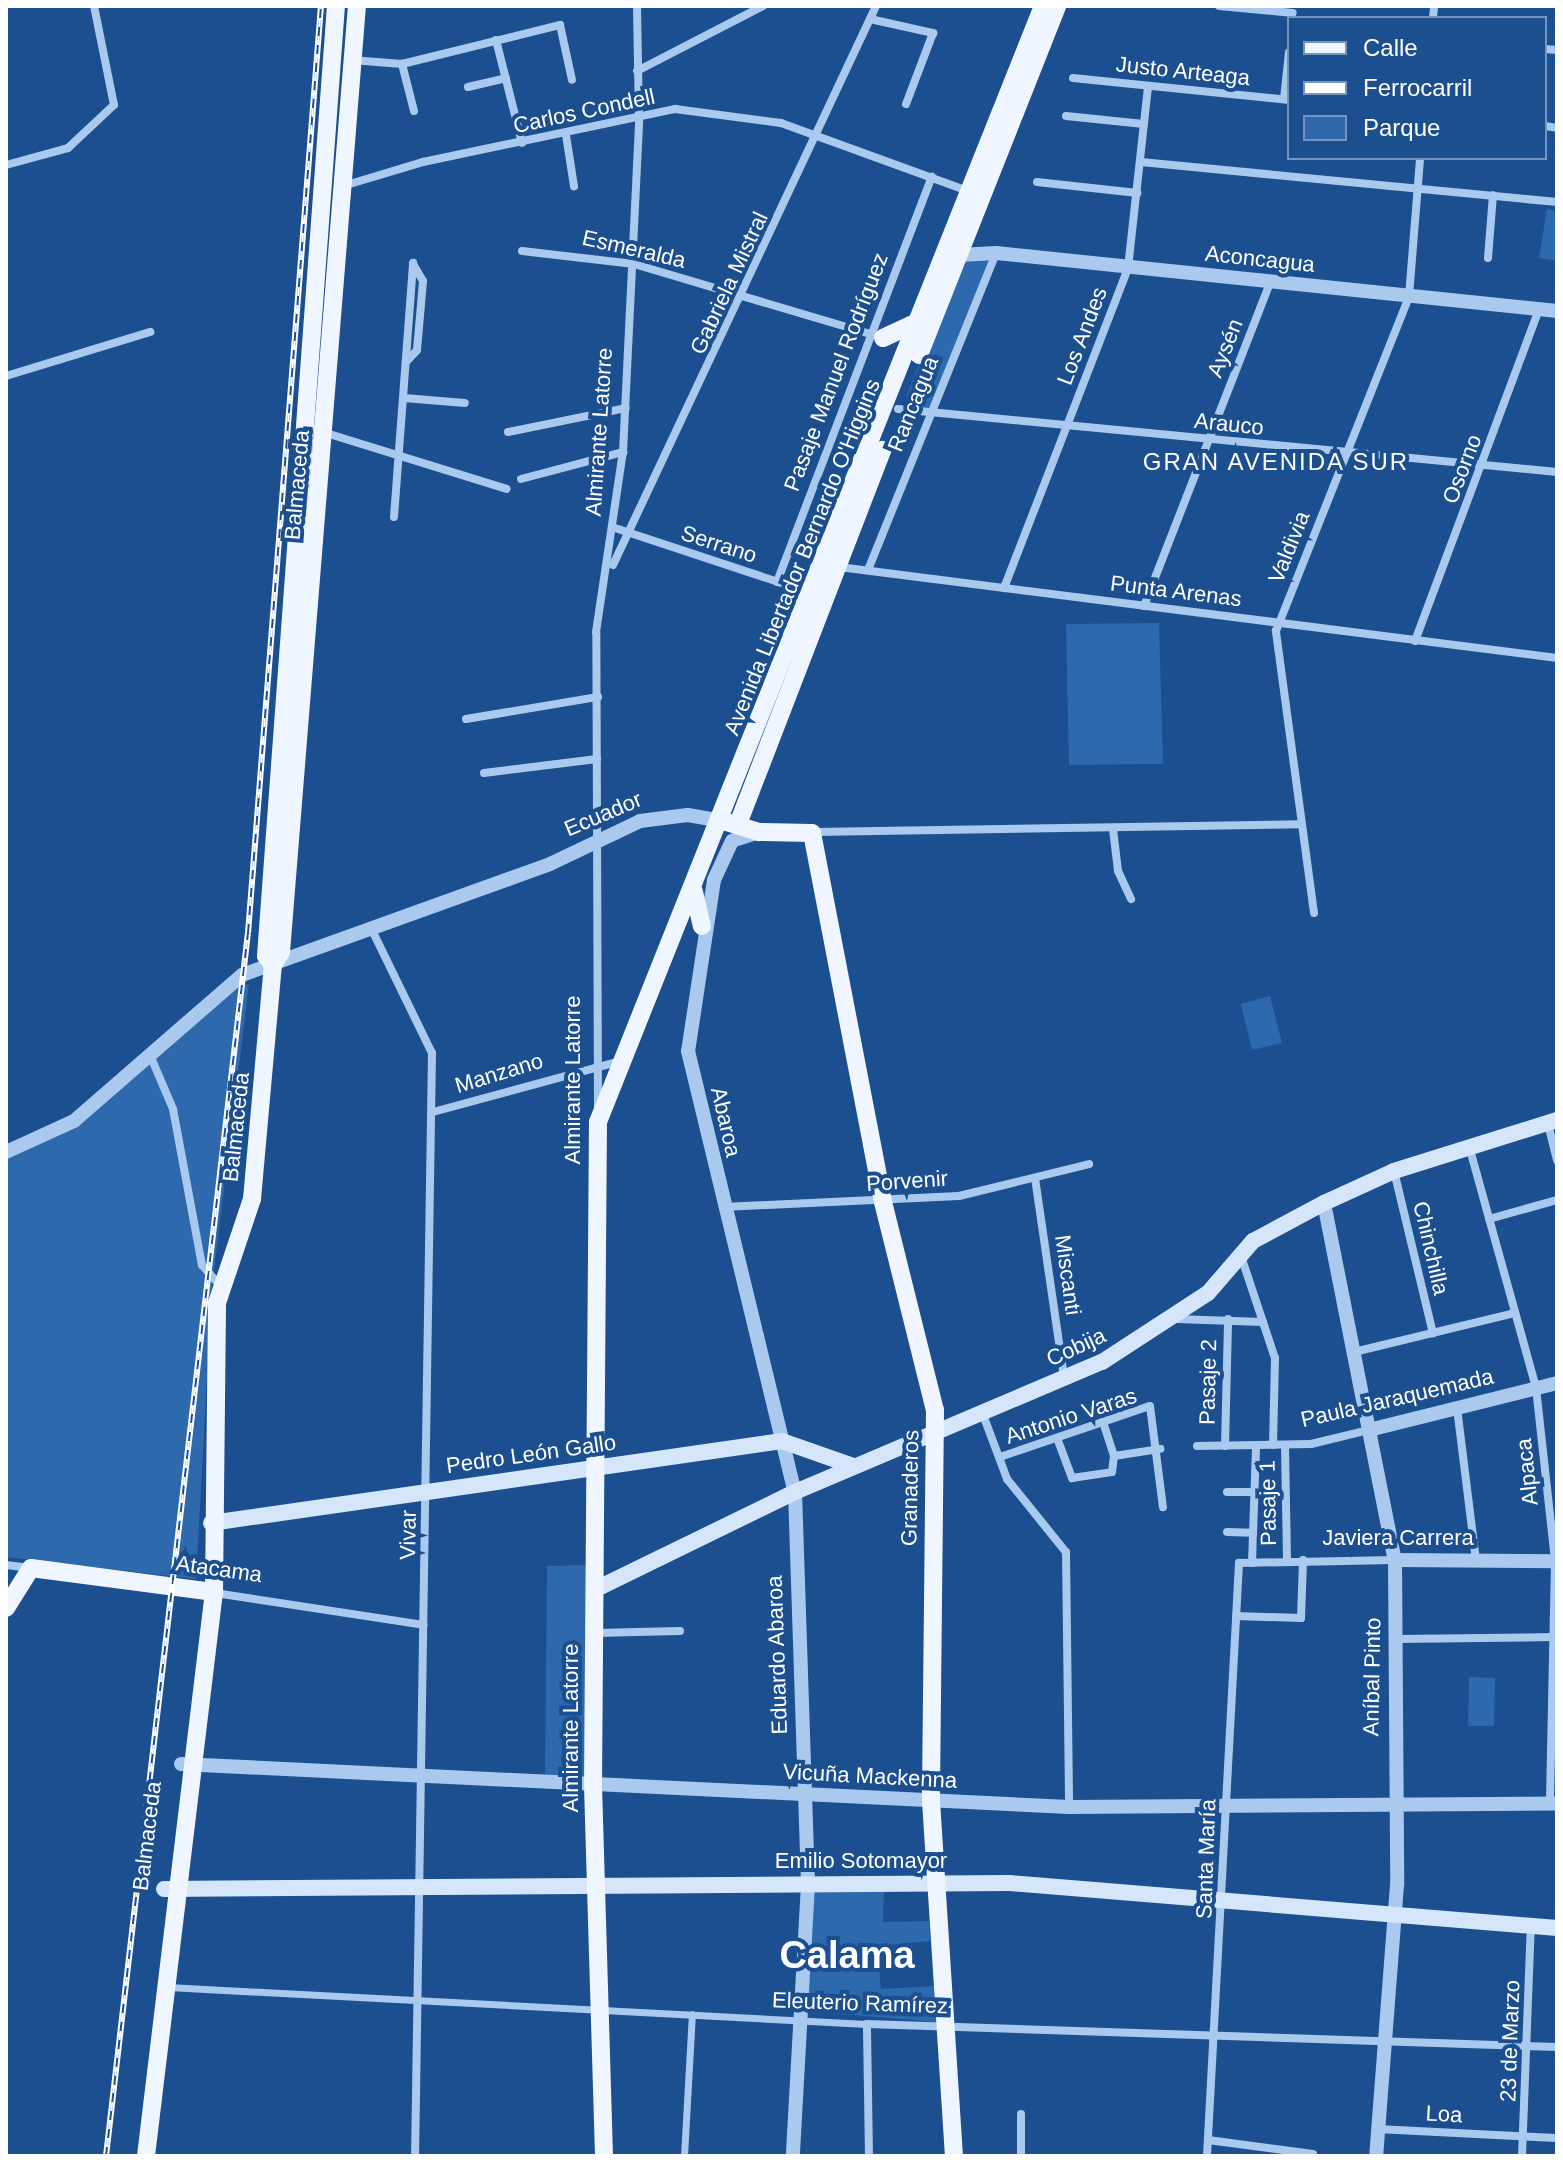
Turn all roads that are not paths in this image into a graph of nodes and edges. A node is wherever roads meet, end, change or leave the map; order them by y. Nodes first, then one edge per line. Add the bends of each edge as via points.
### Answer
1 (94, 6) edge
2 (336, 6) edge
3 (357, 6) edge
4 (637, 6) edge
5 (763, 6) edge
6 (876, 6) edge
7 (1043, 6) edge
8 (1057, 6) edge
9 (1219, 6) edge
10 (1293, 12) edge
11 (870, 19) junction
12 (496, 40) junction
13 (352, 60) junction
14 (402, 64) junction
15 (637, 71) junction
16 (506, 78) junction
17 (1073, 78) dead end
18 (572, 80) dead end
19 (1148, 86) junction
20 (468, 87) dead end
21 (1287, 100) edge
22 (906, 104) dead end
23 (414, 111) dead end
24 (1066, 116) dead end
25 (639, 121) junction
26 (1144, 124) junction
27 (566, 135) junction
28 (817, 136) junction
29 (522, 143) junction
30 (1420, 160) edge
31 (1141, 162) junction
32 (6, 165) edge
33 (932, 177) junction
34 (1037, 182) dead end
35 (343, 186) junction
36 (574, 186) dead end
37 (1418, 188) junction
38 (968, 191) junction
39 (1137, 193) junction
40 (1493, 195) junction
41 (1557, 202) edge
42 (522, 251) dead end
43 (996, 253) junction
44 (959, 255) junction
45 (1488, 258) dead end
46 (634, 264) junction
47 (1128, 268) junction
48 (1270, 283) junction
49 (1409, 296) junction
50 (744, 297) junction
51 (1539, 309) junction
52 (1557, 311) edge
53 (918, 322) junction
54 (150, 332) dead end
55 (876, 336) junction
56 (912, 354) junction
57 (406, 362) junction
58 (6, 376) edge
59 (404, 398) junction
60 (465, 403) dead end
61 (626, 408) junction
62 (898, 409) junction
63 (928, 412) junction
64 (1067, 425) junction
65 (508, 432) dead end
66 (326, 433) junction
67 (1208, 439) junction
68 (623, 452) junction
69 (1345, 454) junction
70 (400, 455) junction
71 (1482, 465) junction
72 (1557, 472) edge
73 (521, 479) dead end
74 (507, 489) dead end
75 (394, 517) dead end
76 (615, 528) junction
77 (630, 533) junction
78 (838, 567) junction
79 (868, 570) junction
80 (609, 573) junction
81 (777, 582) junction
82 (1004, 588) junction
83 (812, 593) junction
84 (1144, 606) junction
85 (1278, 621) junction
86 (1415, 641) junction
87 (1556, 656) edge
88 (598, 697) junction
89 (466, 719) dead end
90 (597, 759) junction
91 (484, 773) dead end
92 (731, 822) junction
93 (1301, 824) junction
94 (1113, 829) junction
95 (759, 832) junction
96 (812, 833) junction
97 (599, 839) junction
98 (694, 892) junction
99 (1131, 899) dead end
100 (1314, 913) dead end
101 (702, 926) junction
102 (371, 928) junction
103 (273, 965) junction
104 (150, 1055) junction
105 (623, 1061) junction
106 (597, 1063) junction
107 (433, 1112) junction
108 (598, 1122) junction
109 (1552, 1122) edge
110 (1469, 1145) junction
111 (6, 1152) edge
112 (1557, 1161) edge
113 (1089, 1164) dead end
114 (1394, 1171) junction
115 (1035, 1178) junction
116 (1557, 1200) edge
117 (883, 1202) junction
118 (1324, 1203) junction
119 (723, 1207) junction
120 (1489, 1219) junction
121 (1241, 1255) junction
122 (222, 1288) junction
123 (1515, 1313) junction
124 (1172, 1319) junction
125 (1228, 1319) junction
126 (1263, 1322) junction
127 (1433, 1333) junction
128 (1354, 1352) junction
129 (1064, 1378) junction
130 (1557, 1383) edge
131 (1536, 1388) junction
132 (1457, 1408) junction
133 (982, 1411) junction
134 (1103, 1422) junction
135 (936, 1428) junction
136 (1369, 1430) junction
137 (1057, 1438) junction
138 (782, 1441) junction
139 (1273, 1445) junction
140 (1285, 1445) junction
141 (1197, 1446) dead end
142 (1225, 1446) junction
143 (1256, 1446) junction
144 (1160, 1449) junction
145 (1114, 1456) junction
146 (1000, 1457) junction
147 (853, 1466) junction
148 (593, 1467) junction
149 (427, 1491) junction
150 (795, 1492) junction
151 (1227, 1492) dead end
152 (1254, 1492) junction
153 (1163, 1507) dead end
154 (211, 1523) junction
155 (1227, 1532) dead end
156 (1252, 1533) junction
157 (1287, 1560) junction
158 (1303, 1560) junction
159 (1395, 1560) junction
160 (1476, 1561) junction
161 (1556, 1561) edge
162 (1239, 1563) joint
163 (1252, 1563) junction
164 (6, 1565) edge
165 (31, 1568) junction
166 (594, 1590) junction
167 (208, 1592) junction
168 (6, 1608) edge
169 (1236, 1616) junction
170 (424, 1625) junction
171 (680, 1631) dead end
172 (594, 1633) junction
173 (1554, 1637) junction
174 (1396, 1639) junction
175 (1555, 1721) edge
176 (184, 1764) junction
177 (418, 1778) junction
178 (593, 1785) junction
179 (805, 1795) junction
180 (931, 1801) junction
181 (1392, 1801) junction
182 (1554, 1804) edge
183 (1225, 1805) junction
184 (1069, 1807) junction
185 (935, 1882) junction
186 (808, 1884) junction
187 (598, 1886) junction
188 (417, 1887) junction
189 (168, 1889) junction
190 (1223, 1901) junction
191 (1395, 1915) junction
192 (1531, 1926) junction
193 (1557, 1928) edge
194 (162, 1986) junction
195 (417, 1999) junction
196 (602, 2008) junction
197 (692, 2014) junction
198 (798, 2019) junction
199 (867, 2024) junction
200 (942, 2025) junction
201 (1215, 2034) junction
202 (1379, 2043) junction
203 (1529, 2046) junction
204 (1557, 2047) edge
205 (1021, 2114) dead end
206 (1377, 2129) junction
207 (1524, 2136) junction
208 (1557, 2138) edge
209 (1208, 2140) junction
210 (1313, 2154) edge
211 (136, 2156) edge
212 (146, 2156) edge
213 (415, 2156) edge
214 (604, 2156) edge
215 (684, 2156) edge
216 (793, 2156) edge
217 (869, 2156) edge
218 (954, 2156) edge
219 (1021, 2156) edge
220 (1207, 2156) edge
221 (1376, 2156) edge
222 (1522, 2156) edge

1 - 32 street via 114,105 68,148
2 - 103 main road, Balmaceda via 266,956
3 - 13 main road, Balmaceda
4 - 15 street, Almirante Latorre
5 - 15 street
6 - 11 street, Gabriela Mistral
7 - 38 main road, Avenida Libertador Bernardo O'Higgins
8 - 44 main road, Avenida Libertador Bernardo O'Higgins
9 - 10 street
11 - 22 street via 933,33
11 - 28 street, Gabriela Mistral
12 - 14 street
12 - 16 street
12 - 18 street via 560,25
13 - 14 street
13 - 35 main road, Balmaceda
14 - 23 street
15 - 25 street, Almirante Latorre
16 - 20 street
16 - 29 street
17 - 19 street, Justo Arteaga
19 - 21 street, Justo Arteaga
19 - 26 street, Los Andes
24 - 26 street
25 - 27 street, Carlos Condell
25 - 28 street, Carlos Condell via 675,109 781,123
25 - 46 street, Almirante Latorre
26 - 31 street, Los Andes
27 - 29 street, Carlos Condell
27 - 36 street
28 - 33 street, Carlos Condell
28 - 50 street, Gabriela Mistral
29 - 35 street, Carlos Condell
30 - 37 street, Valdivia
31 - 37 street
31 - 39 street, Los Andes
33 - 38 street, Carlos Condell
33 - 55 street, Pasaje Manuel Rodríguez
34 - 39 street
35 - 66 main road, Balmaceda
37 - 40 street
37 - 49 street, Valdivia
38 - 53 main road, Avenida Libertador Bernardo O'Higgins
39 - 47 street, Los Andes
40 - 41 street
40 - 45 street
42 - 46 street, Esmeralda
43 - 44 street, Aconcagua
43 - 47 street, Aconcagua
43 - 63 street, Rancagua
44 - 56 main road, Avenida Libertador Bernardo O'Higgins
46 - 50 street, Esmeralda
46 - 61 street, Almirante Latorre
47 - 48 street, Aconcagua
47 - 64 street, Los Andes
48 - 49 street, Aconcagua
48 - 67 street, Aysén
49 - 51 street, Aconcagua
49 - 69 street, Valdivia
50 - 55 street, Esmeralda
50 - 77 street, Gabriela Mistral
51 - 52 street, Aconcagua
51 - 71 street, Osorno
53 - 55 main road
53 - 56 main road, Avenida Libertador Bernardo O'Higgins
54 - 58 street
55 - 56 main road
55 - 81 street, Pasaje Manuel Rodríguez
56 - 62 main road, Avenida Libertador Bernardo O'Higgins
56 - 83 main road, Avenida Libertador Bernardo O'Higgins
57 - 57 street via 409,319 413,263 423,281 417,350
57 - 59 street
59 - 60 street
59 - 70 street
61 - 65 street
61 - 68 street, Almirante Latorre
62 - 63 street, Arauco
62 - 78 main road, Avenida Libertador Bernardo O'Higgins
63 - 64 street, Arauco
63 - 79 street, Rancagua
64 - 67 street, Arauco
64 - 82 street, Los Andes
66 - 70 street
66 - 103 main road, Balmaceda via 281,952
67 - 69 street, Arauco
67 - 84 street, Aysén
68 - 73 street
68 - 76 street, Almirante Latorre
69 - 71 street, Arauco
69 - 85 street, Valdivia
70 - 74 street
70 - 75 street
71 - 72 street, Arauco
71 - 86 street, Osorno
76 - 77 street, Serrano
76 - 80 street, Almirante Latorre
77 - 80 street, Gabriela Mistral
77 - 81 street, Serrano
78 - 79 street, Punta Arenas
78 - 92 main road, Avenida Libertador Bernardo O'Higgins
79 - 82 street, Punta Arenas
80 - 88 street, Almirante Latorre via 597,620
81 - 83 street, Serrano
82 - 84 street, Punta Arenas
83 - 92 main road, Avenida Libertador Bernardo O'Higgins
84 - 85 street, Punta Arenas
85 - 86 street, Punta Arenas
85 - 93 street, Valdivia
86 - 87 street, Punta Arenas
88 - 89 street
88 - 90 street, Almirante Latorre
90 - 91 street
90 - 97 street, Almirante Latorre
92 - 95 main road, Ecuador
92 - 97 street, Ecuador via 658,816
92 - 98 main road, Avenida Libertador Bernardo O'Higgins
93 - 94 street, Ecuador
93 - 100 street, Valdivia
94 - 96 street, Ecuador
94 - 99 street via 1118,871
95 - 96 main road, Ecuador
95 - 101 street, Abaroa via 726,847
96 - 117 main road, Granaderos
97 - 102 street, Ecuador via 550,864
97 - 106 street, Almirante Latorre
98 - 101 main road
98 - 105 main road, Avenida Libertador Bernardo O'Higgins
101 - 119 street, Abaroa via 688,1051
102 - 103 street, Ecuador
102 - 107 street, Vivar via 425,1027
103 - 104 street, Ecuador via 227,984
103 - 122 main road, Balmaceda via 258,1158
104 - 111 street, Ecuador via 52,1136
104 - 122 street, Balmaceda via 173,1109 202,1265
105 - 106 street, Manzano
105 - 108 main road, Avenida Libertador Bernardo O'Higgins
106 - 107 street, Manzano
106 - 108 street, Almirante Latorre
107 - 149 street, Vivar
108 - 148 main road, Almirante Latorre
109 - 110 main road, Cobija
109 - 112 street
110 - 114 main road, Cobija
110 - 120 street, Alpaca
113 - 115 street, Porvenir
114 - 118 main road, Cobija
114 - 127 street, Chinchilla
115 - 117 street, Porvenir via 959,1196
115 - 129 street, Miscanti
116 - 120 street
117 - 119 street, Porvenir
117 - 135 main road, Granaderos
118 - 121 main road, Cobija
118 - 128 street, Aníbal Pinto
119 - 138 street, Abaroa
120 - 123 street, Alpaca
121 - 124 main road, Cobija
121 - 126 street, Pasaje 1
122 - 154 main road, Balmaceda
123 - 127 street
123 - 131 street, Alpaca
124 - 125 street
124 - 129 main road, Cobija
125 - 126 street
125 - 142 street, Pasaje 2
126 - 139 street, Pasaje 1 via 1275,1358
127 - 128 street
128 - 136 street, Aníbal Pinto
129 - 133 main road, Cobija
130 - 131 street, Paula Jaraquemada
131 - 132 street, Paula Jaraquemada
131 - 161 street, Alpaca
132 - 136 street, Paula Jaraquemada
132 - 160 street
133 - 135 main road, Cobija
133 - 146 street
134 - 137 street, Antonio Varas
134 - 144 street, Antonio Varas via 1150,1406
134 - 145 street
135 - 147 main road, Cobija
135 - 180 main road, Granaderos
136 - 140 street, Paula Jaraquemada
136 - 159 street, Aníbal Pinto
137 - 145 street via 1072,1478 1112,1472
137 - 146 street, Antonio Varas
138 - 147 main road, Pedro León Gallo
138 - 148 main road, Pedro León Gallo
138 - 150 street, Eduardo Abaroa
139 - 140 street, Paula Jaraquemada
139 - 143 street, Paula Jaraquemada
140 - 157 street, Pasaje 1
141 - 142 street, Paula Jaraquemada
142 - 143 street, Paula Jaraquemada
143 - 152 street
144 - 145 street
144 - 153 street, Antonio Varas
146 - 184 street via 1007,1479 1066,1552
147 - 150 main road, Cobija
148 - 149 main road, Pedro León Gallo
148 - 166 main road, Almirante Latorre
149 - 154 main road, Pedro León Gallo
149 - 170 street, Vivar
150 - 166 main road, Cobija
150 - 179 street, Eduardo Abaroa
151 - 152 street
152 - 156 street
154 - 167 main road, Balmaceda
155 - 156 street
156 - 163 street
157 - 158 street, Javiera Carrera
157 - 163 street, Javiera Carrera
158 - 159 street, Javiera Carrera
158 - 169 street, Pasaje 1 via 1301,1618
159 - 160 street, Javiera Carrera
159 - 174 street, Aníbal Pinto
160 - 161 street, Javiera Carrera
161 - 173 street, Alpaca
162 - 163 street, Javiera Carrera
162 - 169 street, Santa María
164 - 165 street, Atacama
165 - 167 main road, Atacama
165 - 168 main road
166 - 172 main road, Almirante Latorre
167 - 170 street, Atacama
167 - 176 main road, Balmaceda
169 - 183 street, Santa María
170 - 177 street, Vivar
171 - 172 street
172 - 178 main road, Almirante Latorre
173 - 174 street
173 - 175 street, Alpaca
174 - 181 street, Aníbal Pinto
175 - 182 street, Alpaca
176 - 177 street, Vicuña Mackenna
176 - 189 main road, Balmaceda
177 - 178 street, Vicuña Mackenna
177 - 188 street, Vivar
178 - 179 street, Vicuña Mackenna
178 - 187 main road, Almirante Latorre
179 - 180 street, Vicuña Mackenna
179 - 186 street, Eduardo Abaroa
180 - 184 street, Vicuña Mackenna
180 - 185 main road, Granaderos
181 - 182 street, Vicuña Mackenna
181 - 183 street, Vicuña Mackenna
181 - 191 street, Aníbal Pinto
183 - 184 street, Vicuña Mackenna
183 - 190 street, Santa María
185 - 186 main road, Emilio Sotomayor
185 - 190 main road, Emilio Sotomayor
185 - 200 main road, Granaderos
186 - 187 main road, Emilio Sotomayor
186 - 198 street, Eduardo Abaroa
187 - 188 main road, Emilio Sotomayor
187 - 196 main road, Almirante Latorre
188 - 189 main road, Emilio Sotomayor
188 - 195 street, Vivar
189 - 194 main road, Balmaceda
189 - 211 main road, Balmaceda
190 - 191 main road, Emilio Sotomayor
190 - 201 street, Santa María
191 - 192 main road, Emilio Sotomayor
191 - 202 street, Aníbal Pinto
192 - 193 main road, Emilio Sotomayor
192 - 203 street, 23 de Marzo
194 - 195 street, Eleuterio Ramírez
194 - 212 main road, Balmaceda
195 - 196 street, Eleuterio Ramírez
195 - 213 street, Vivar
196 - 197 street, Eleuterio Ramírez
196 - 214 main road, Almirante Latorre
197 - 198 street, Eleuterio Ramírez
197 - 215 street
198 - 199 street, Eleuterio Ramírez
198 - 216 street, Eduardo Abaroa
199 - 200 street, Eleuterio Ramírez
199 - 217 street
200 - 201 street, Eleuterio Ramírez
200 - 218 main road, Granaderos
201 - 202 street, Eleuterio Ramírez
201 - 209 street, Santa María
202 - 203 street, Eleuterio Ramírez
202 - 206 street, Aníbal Pinto
203 - 204 street, Eleuterio Ramírez
203 - 207 street, 23 de Marzo
205 - 219 street
206 - 207 street, Loa
206 - 221 street, Aníbal Pinto
207 - 208 street, Loa
207 - 222 street, 23 de Marzo
209 - 210 street
209 - 220 street, Santa María

